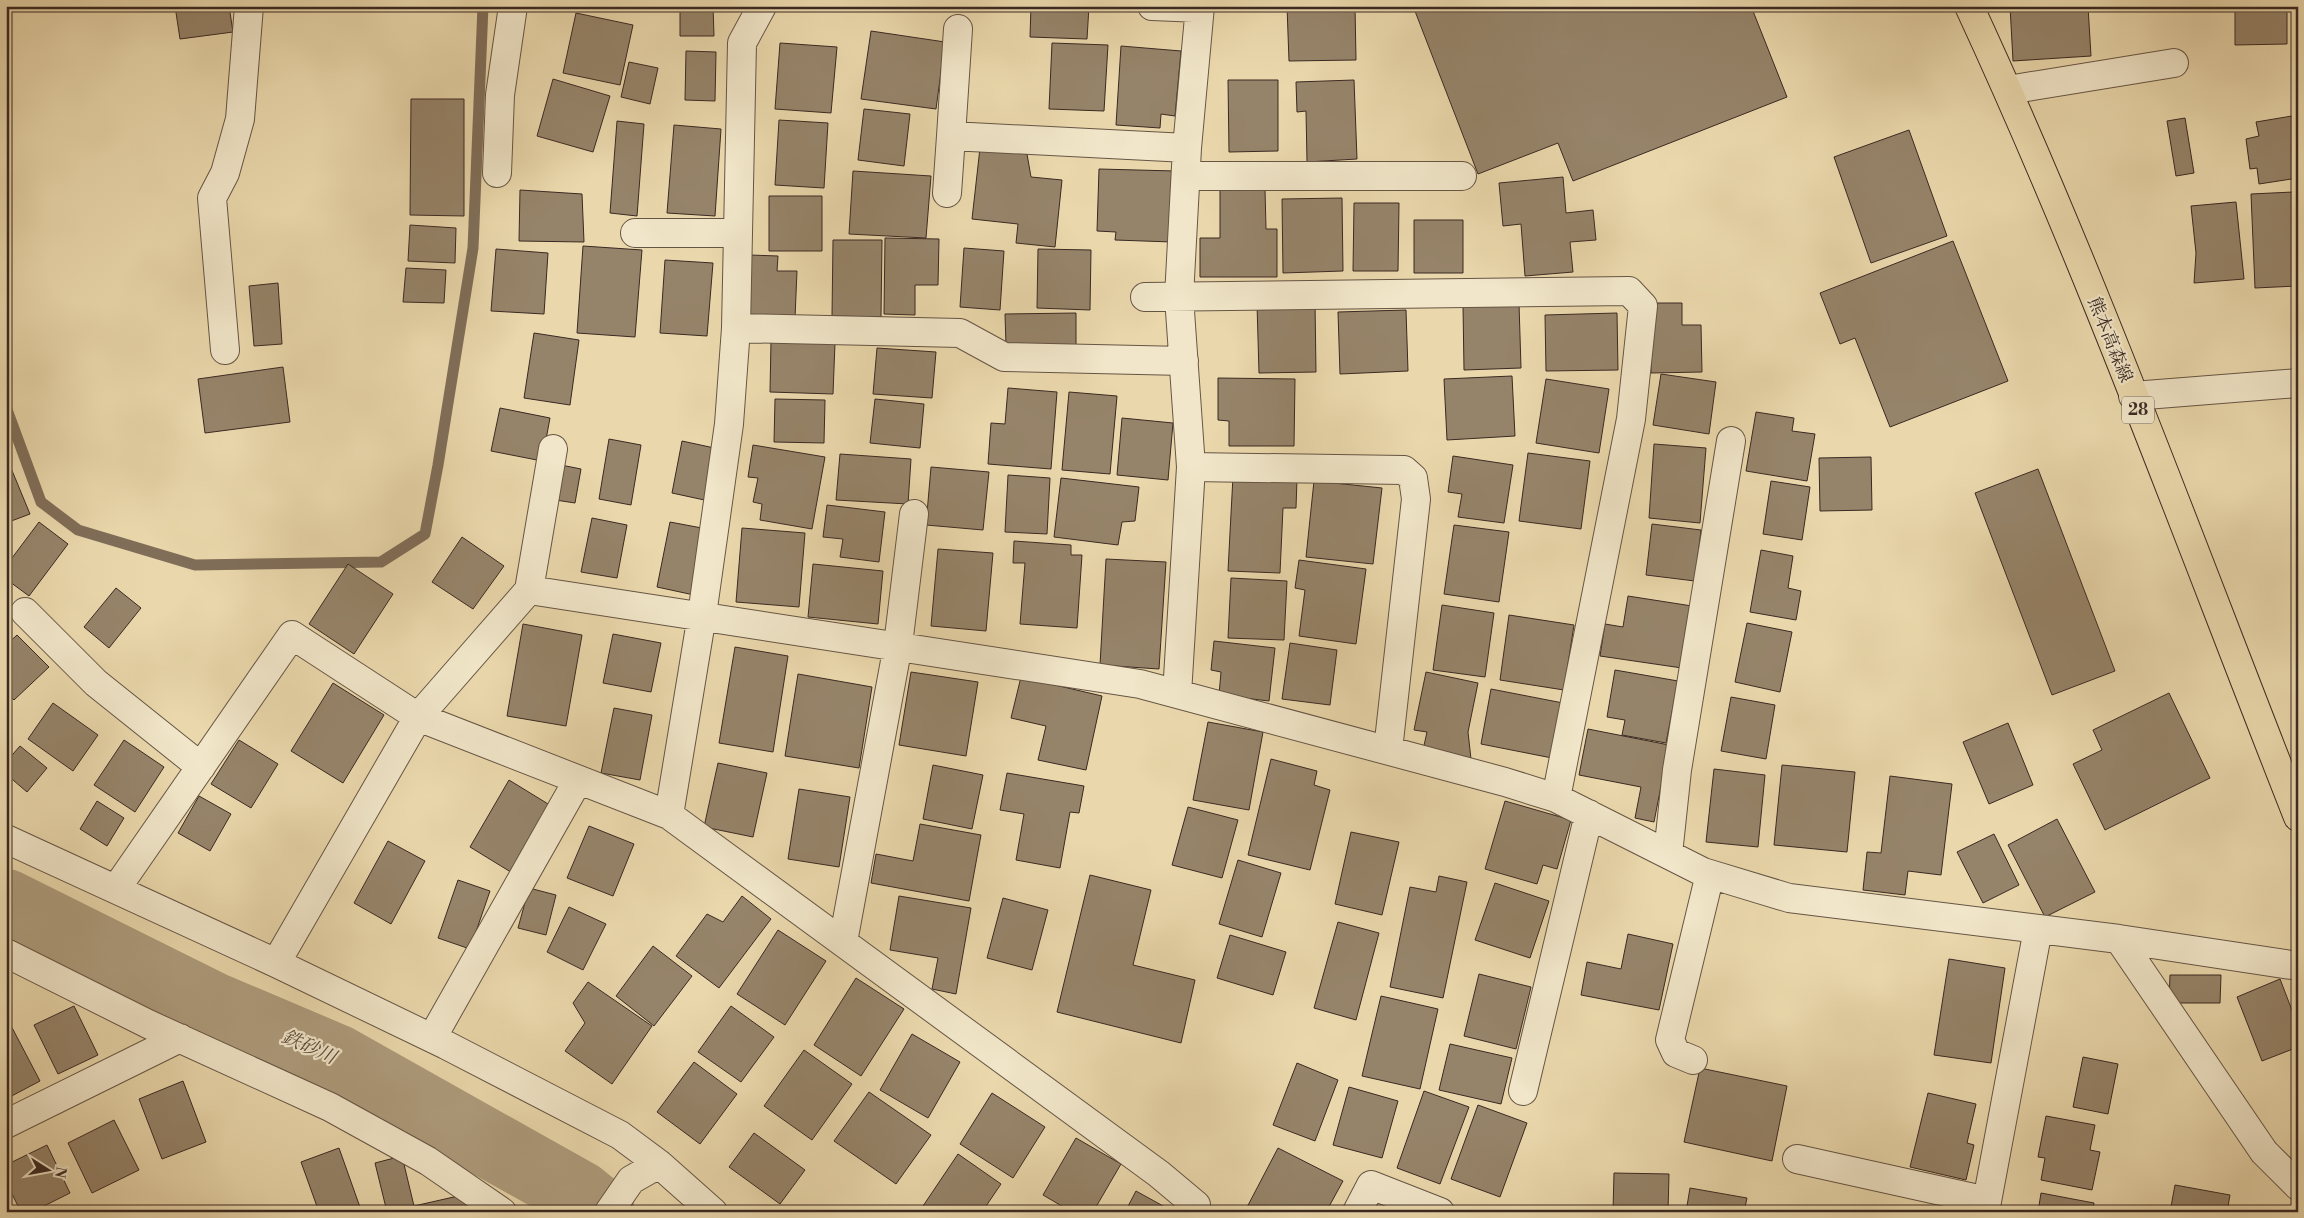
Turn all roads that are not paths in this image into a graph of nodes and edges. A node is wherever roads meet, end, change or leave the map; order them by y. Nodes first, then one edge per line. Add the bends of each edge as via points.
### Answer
1 (248, 6) edge
2 (513, 6) edge
3 (762, 6) edge
4 (1152, 6) edge
5 (1969, 6) edge
6 (1200, 7) edge
7 (958, 28) dead end
8 (2174, 63) dead end
9 (2008, 90) junction
10 (950, 136) junction
11 (1188, 148) junction
12 (497, 172) dead end
13 (1186, 176) junction
14 (1462, 176) dead end
15 (946, 193) dead end
16 (635, 233) dead end
17 (738, 233) junction
18 (1145, 297) dead end
19 (1179, 297) junction
20 (736, 328) junction
21 (225, 350) dead end
22 (1184, 361) junction
23 (2298, 382) edge
24 (2132, 396) junction
25 (1731, 440) dead end
26 (553, 449) dead end
27 (1191, 467) junction
28 (914, 514) dead end
29 (529, 590) junction
30 (25, 612) dead end
31 (702, 615) junction
32 (898, 646) junction
33 (1177, 694) junction
34 (418, 717) junction
35 (1388, 750) junction
36 (201, 767) junction
37 (578, 780) junction
38 (1556, 798) junction
39 (1589, 814) junction
40 (669, 815) junction
41 (2298, 817) edge
42 (6, 839) edge
43 (1668, 854) junction
44 (1710, 874) junction
45 (116, 890) junction
46 (2038, 929) junction
47 (2119, 939) junction
48 (843, 942) junction
49 (6, 953) edge
50 (276, 963) junction
51 (2298, 966) edge
52 (180, 1038) junction
53 (432, 1038) junction
54 (1693, 1060) dead end
55 (1524, 1091) dead end
56 (6, 1124) edge
57 (1797, 1159) dead end
58 (659, 1164) junction
59 (2298, 1186) edge
60 (1986, 1207) edge
61 (502, 1212) edge
62 (609, 1212) edge
63 (713, 1212) edge
64 (1196, 1212) edge
65 (1357, 1212) edge
66 (1440, 1212) edge

1 - 21 street via 240,119 225,173 212,198
2 - 12 street via 500,95
3 - 17 street via 742,42
4 - 6 street
5 - 9 main road, 熊本高森線 / 28
6 - 11 street
7 - 10 street
8 - 9 street
9 - 24 main road, 熊本高森線 / 28
10 - 11 street
10 - 15 street
11 - 13 street
13 - 14 street
13 - 19 street
16 - 17 street
17 - 20 street
18 - 19 street
19 - 22 street
19 - 38 street via 1629,291 1643,306 1631,419
20 - 22 street via 960,333 1004,357
20 - 31 street via 729,424
22 - 27 street
23 - 24 street
24 - 41 main road, 熊本高森線 / 28
25 - 43 street via 1677,770
26 - 29 street
27 - 33 street
27 - 35 street via 1404,470 1413,478 1416,499
28 - 32 street
29 - 31 street
29 - 34 street
30 - 36 street via 96,683
31 - 32 street
31 - 40 street
32 - 33 street via 1140,684
32 - 48 street
33 - 35 street
34 - 36 street via 292,635
34 - 37 street
34 - 50 street
35 - 38 street
36 - 45 street
37 - 40 street
37 - 53 street
38 - 39 street
39 - 43 street
39 - 55 street
40 - 48 street
42 - 45 street
43 - 44 street
44 - 46 street via 1789,898
44 - 54 street via 1670,1040 1676,1053
45 - 50 street
46 - 47 street
46 - 60 street
47 - 51 street
47 - 59 street via 2264,1152
48 - 64 street via 1159,1174 1196,1205
49 - 52 street
50 - 53 street
52 - 56 street
52 - 61 street via 338,1112 428,1161
53 - 58 street via 620,1134
57 - 60 street
58 - 62 street via 631,1180
58 - 63 street
65 - 66 street via 1371,1185

